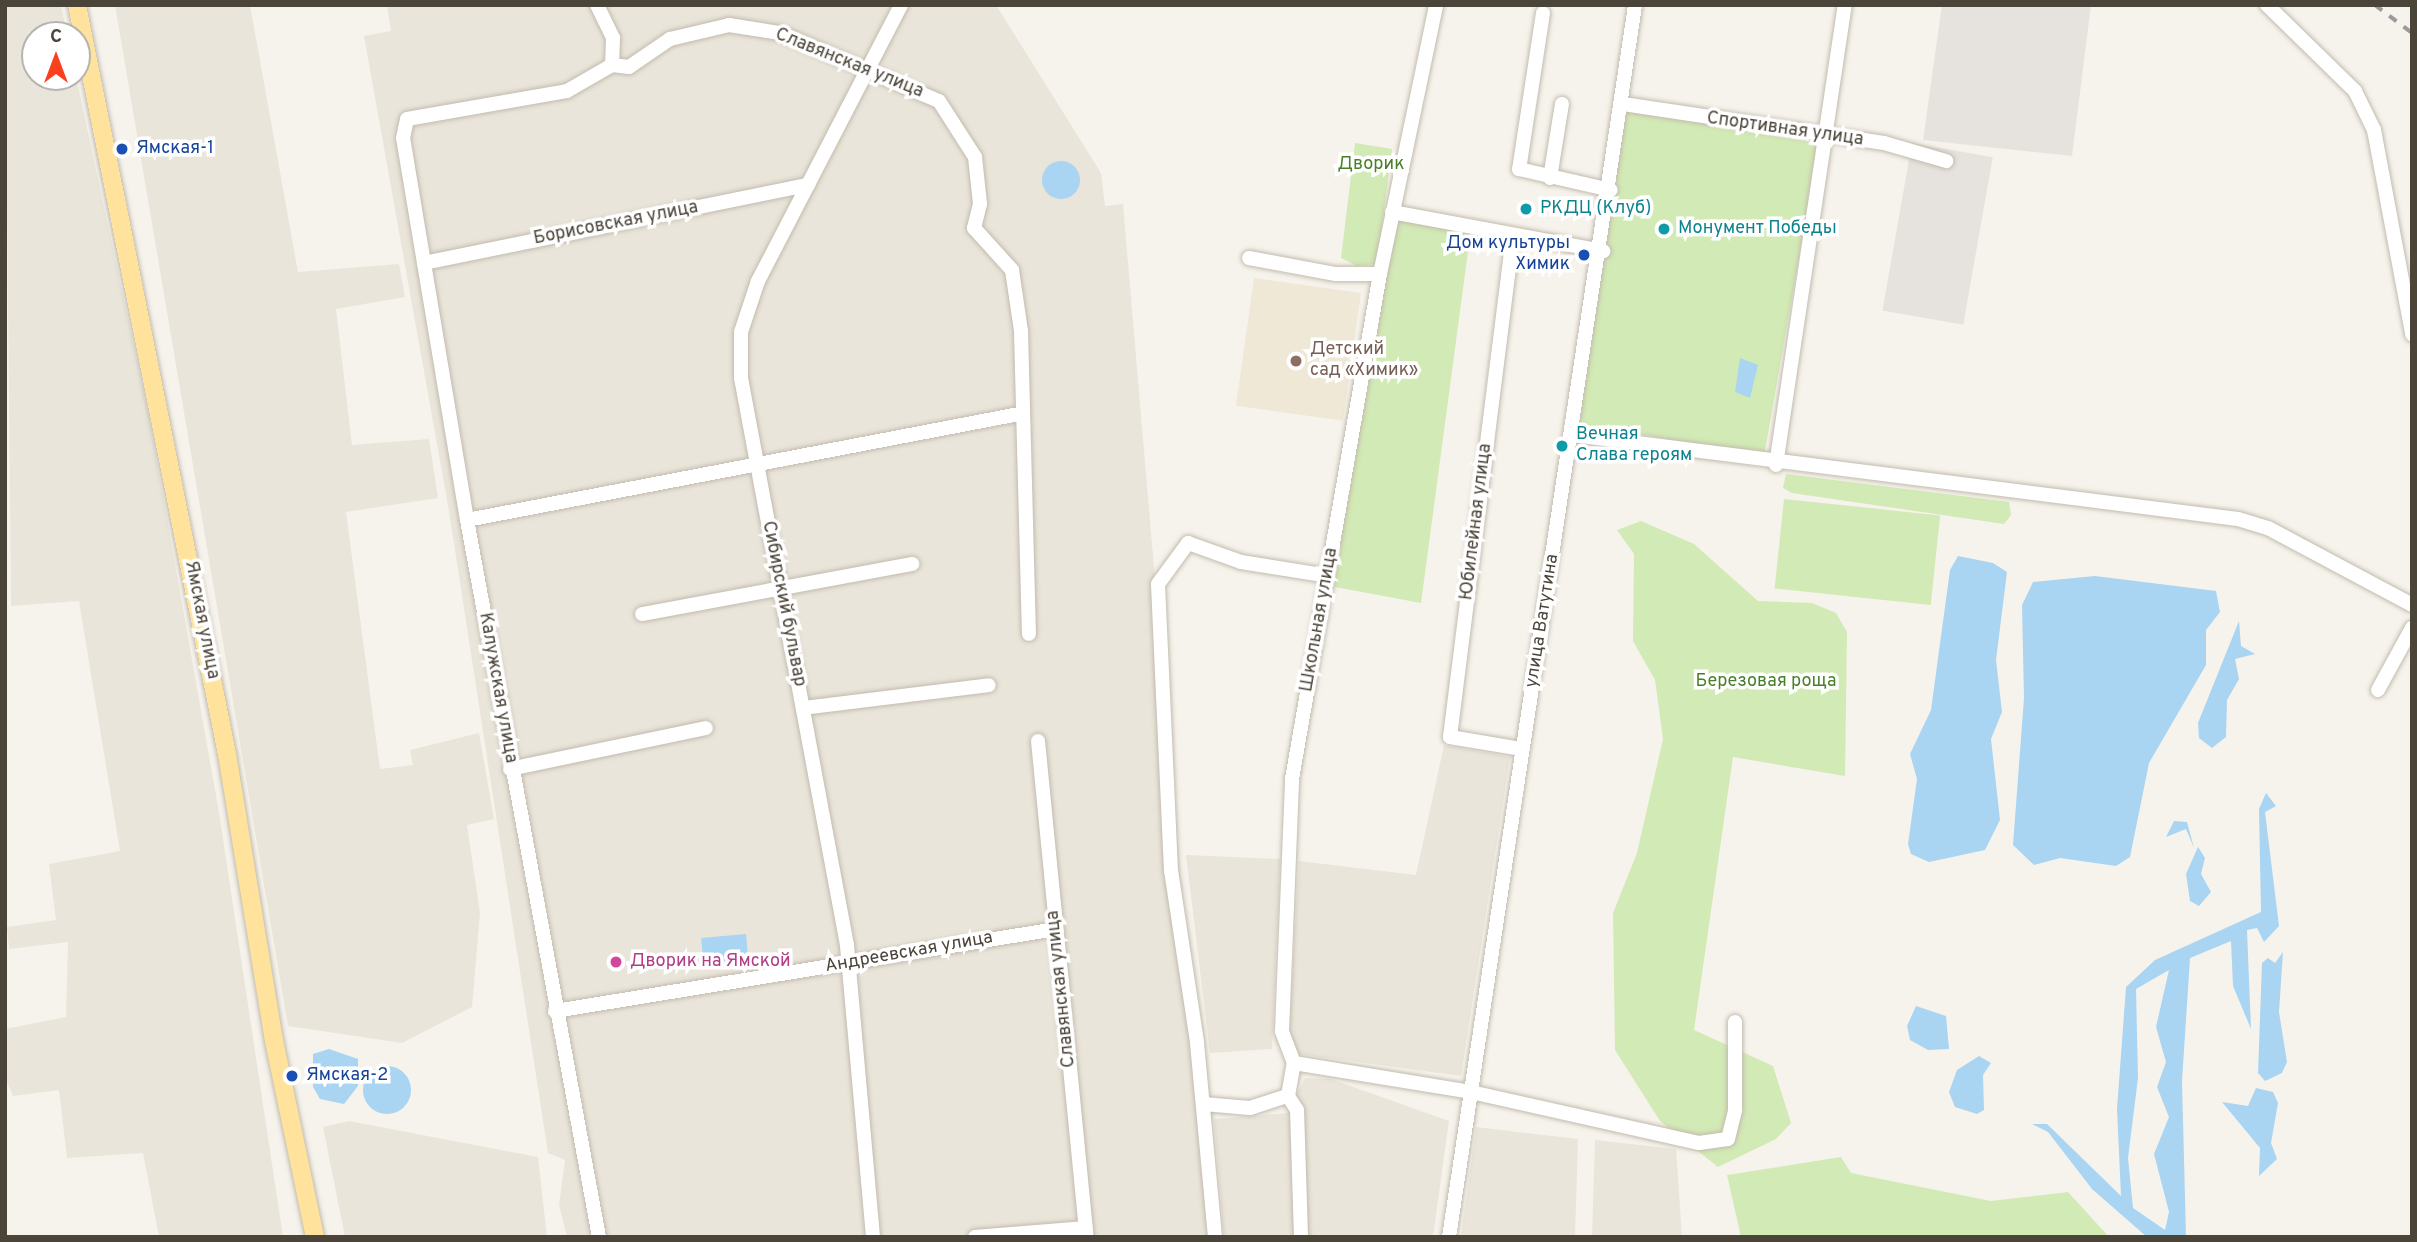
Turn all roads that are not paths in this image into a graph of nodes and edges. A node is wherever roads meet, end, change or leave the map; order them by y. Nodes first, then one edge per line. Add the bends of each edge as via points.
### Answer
1 (77, 5) edge
2 (597, 5) edge
3 (901, 5) edge
4 (1436, 5) edge
5 (1635, 5) edge
6 (1845, 5) edge
7 (2267, 5) edge
8 (1543, 13) dead end
9 (612, 65) junction
10 (869, 69) junction
11 (1562, 104) dead end
12 (1623, 104) junction
13 (403, 138) joint
14 (1825, 138) junction
15 (1946, 161) dead end
16 (1550, 178) junction
17 (808, 185) junction
18 (1611, 190) junction
19 (1392, 212) junction
20 (1513, 236) junction
21 (1603, 251) junction
22 (1249, 258) dead end
23 (424, 263) junction
24 (1380, 274) junction
25 (2412, 334) edge
26 (1019, 414) junction
27 (1574, 435) junction
28 (1776, 465) junction
29 (757, 466) junction
30 (467, 520) junction
31 (912, 564) dead end
32 (1328, 576) junction
33 (779, 584) junction
34 (2412, 605) edge
35 (642, 614) dead end
36 (2412, 628) edge
37 (1029, 634) dead end
38 (989, 685) dead end
39 (2378, 690) dead end
40 (803, 708) junction
41 (706, 728) dead end
42 (1038, 741) dead end
43 (1522, 748) junction
44 (510, 769) junction
45 (1056, 929) junction
46 (849, 964) junction
47 (555, 1011) junction
48 (1735, 1022) dead end
49 (1294, 1063) junction
50 (1471, 1092) junction
51 (1288, 1096) junction
52 (1203, 1104) junction
53 (1086, 1232) edge
54 (315, 1237) edge
55 (599, 1237) edge
56 (873, 1237) edge
57 (975, 1237) edge
58 (1215, 1237) edge
59 (1301, 1237) edge
60 (1449, 1237) edge

1 - 54 main road, Ямская улица via 227,754 274,1041
2 - 9 street via 613,38
3 - 10 street, Сибирский бульвар
4 - 19 street, Школьная улица
5 - 12 street, улица Ватутина
6 - 14 street
7 - 25 street via 2355,91 2374,130
8 - 16 street via 1518,166 1525,174
9 - 10 street, Славянская улица via 629,67 670,39 729,25 780,33
9 - 13 street, Славянская улица via 587,83 545,97 407,119
10 - 17 street, Сибирский бульвар
10 - 26 street, Славянская улица via 939,101 975,157 980,204 974,228 1012,270 1021,331
11 - 16 street
12 - 14 street, Спортивная улица
12 - 18 street, улица Ватутина
13 - 23 street, Калужская улица
14 - 15 street, Спортивная улица via 1884,144
14 - 28 street
16 - 18 street
17 - 23 street, Борисовская улица
17 - 29 street, Сибирский бульвар via 758,281 741,332 741,378
18 - 21 street, улица Ватутина
19 - 20 street
19 - 24 street, Школьная улица
20 - 21 street
20 - 43 street, Юбилейная улица via 1450,737
21 - 27 street, улица Ватутина
22 - 24 street via 1335,274
23 - 30 street, Калужская улица
24 - 32 street, Школьная улица
26 - 29 street
26 - 37 street, Славянская улица
27 - 28 street
27 - 43 street, улица Ватутина
28 - 34 street via 2238,519 2268,528
29 - 30 street
29 - 33 street, Сибирский бульвар
30 - 44 street, Калужская улица
31 - 33 street
32 - 49 street, Школьная улица via 1289,811 1282,1031
32 - 52 street via 1241,562 1188,543 1158,584 1171,871
33 - 35 street
33 - 40 street, Сибирский бульвар
36 - 39 street
38 - 40 street
40 - 46 street, Сибирский бульвар
41 - 44 street
42 - 45 street, Славянская улица
43 - 50 street, улица Ватутина
44 - 47 street, Калужская улица
45 - 46 street, Андреевская улица
45 - 53 street, Славянская улица
46 - 47 street, Андреевская улица via 664,988
46 - 56 street, Сибирский бульвар
47 - 55 street, Калужская улица
48 - 50 street via 1735,1110 1727,1139 1699,1143
49 - 50 street
49 - 51 street
50 - 60 street, улица Ватутина
51 - 52 street via 1250,1108
51 - 59 street via 1297,1111
52 - 58 street
53 - 57 street

